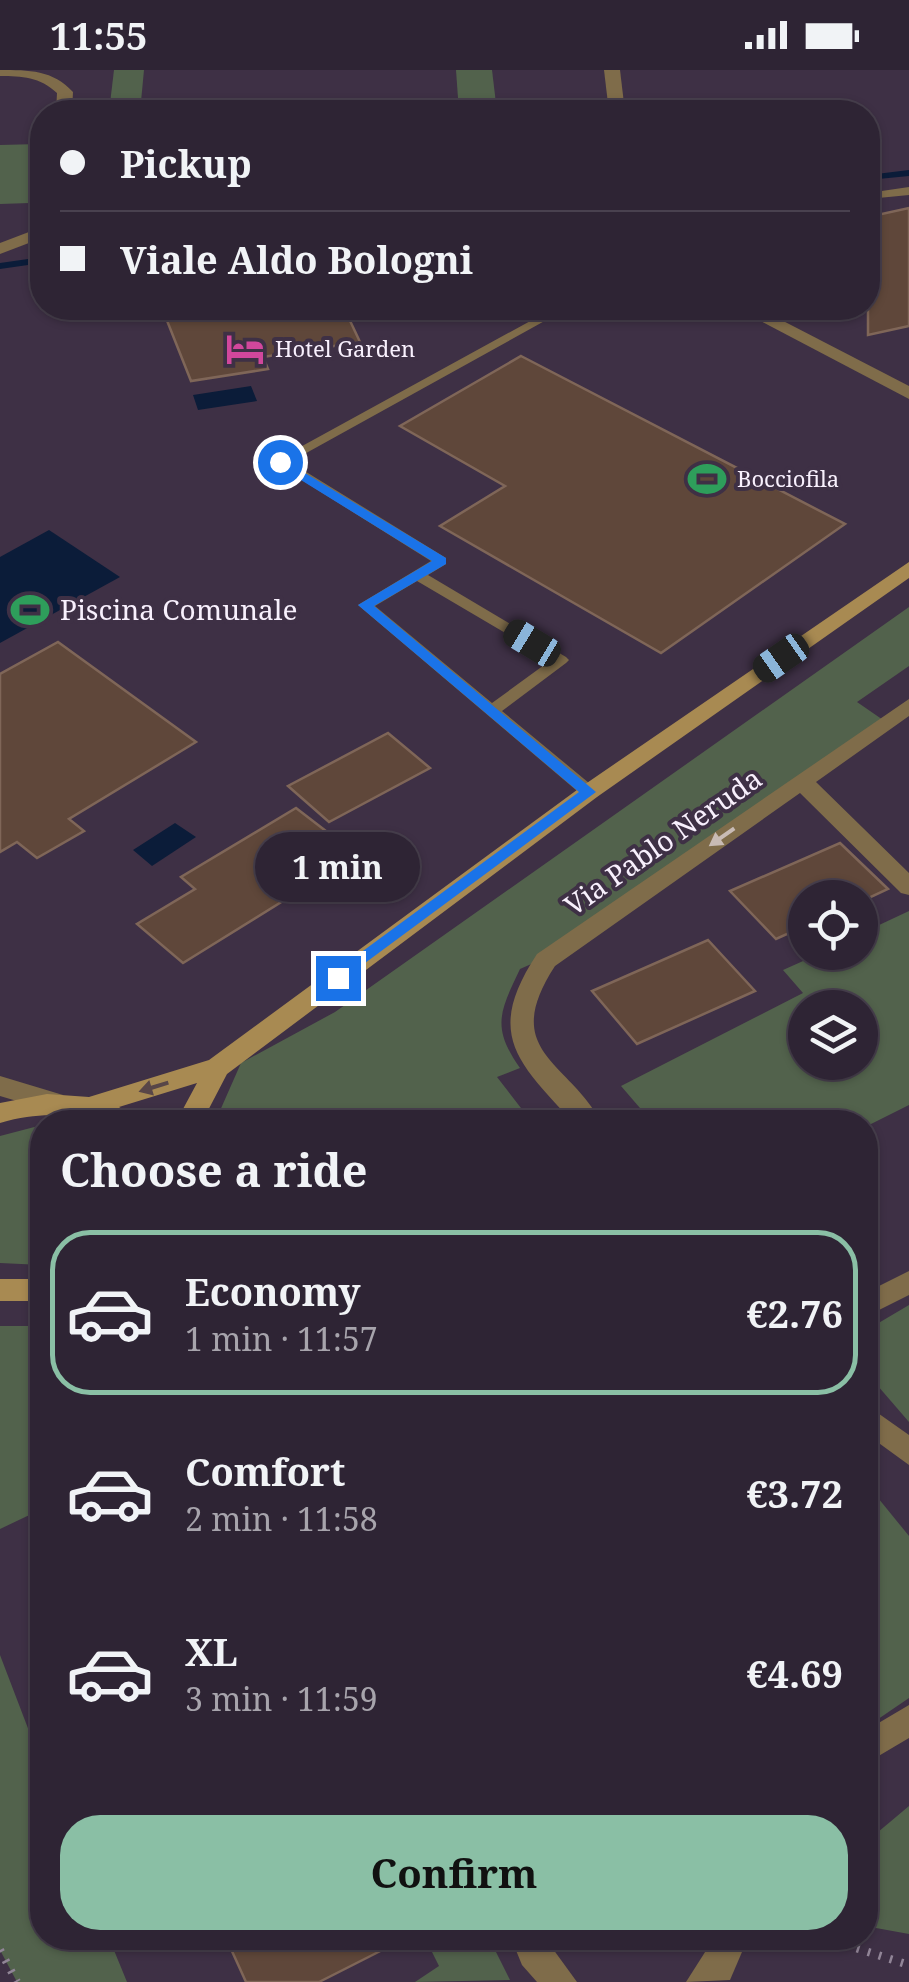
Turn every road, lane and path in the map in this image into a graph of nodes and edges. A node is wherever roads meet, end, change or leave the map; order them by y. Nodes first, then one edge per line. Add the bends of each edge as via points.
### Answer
1 (612, 70) edge
2 (0, 71) edge
3 (65, 100) edge
4 (616, 100) edge
5 (909, 191) edge
6 (880, 195) edge
7 (30, 237) edge
8 (0, 249) edge
9 (540, 320) edge
10 (768, 320) edge
11 (909, 392) edge
12 (909, 568) edge
13 (418, 575) junction
14 (909, 706) edge
15 (492, 711) junction
16 (802, 782) junction
17 (589, 792) junction
18 (909, 887) edge
19 (218, 1067) junction
20 (0, 1086) edge
21 (54, 1102) junction
22 (90, 1107) junction
23 (97, 1110) edge
24 (195, 1110) edge
25 (577, 1110) edge
26 (0, 1113) edge
27 (909, 1282) edge
28 (0, 1290) edge
29 (30, 1290) edge
30 (878, 1299) edge
31 (878, 1427) edge
32 (909, 1452) edge
33 (909, 1720) edge
34 (878, 1740) edge
35 (0, 1950) edge
36 (535, 1950) edge
37 (726, 1950) edge
38 (862, 1950) edge
39 (909, 1965) edge
40 (551, 1980) edge
41 (17, 1982) edge
42 (703, 1982) edge

1 - 4 street
2 - 3 street via 57,82
5 - 6 lane
7 - 8 street
9 - 13 lane via 280,462 441,561
10 - 11 street
12 - 17 main road
13 - 15 lane via 365,605
13 - 15 lane via 561,660
14 - 16 street, Via Pablo Neruda
15 - 17 lane
16 - 18 street
16 -> 25 street, Via Pablo Neruda via 546,960 520,1002 520,1028 536,1064
17 - 19 main road
19 -> 22 main road
19 - 24 main road
20 - 21 street
21 - 22 main road
21 - 26 main road
22 - 23 main road
27 - 30 street
28 - 29 main road
31 - 32 street
33 - 34 street
35 - 41 path
36 - 40 street
37 - 42 street
38 - 39 path

